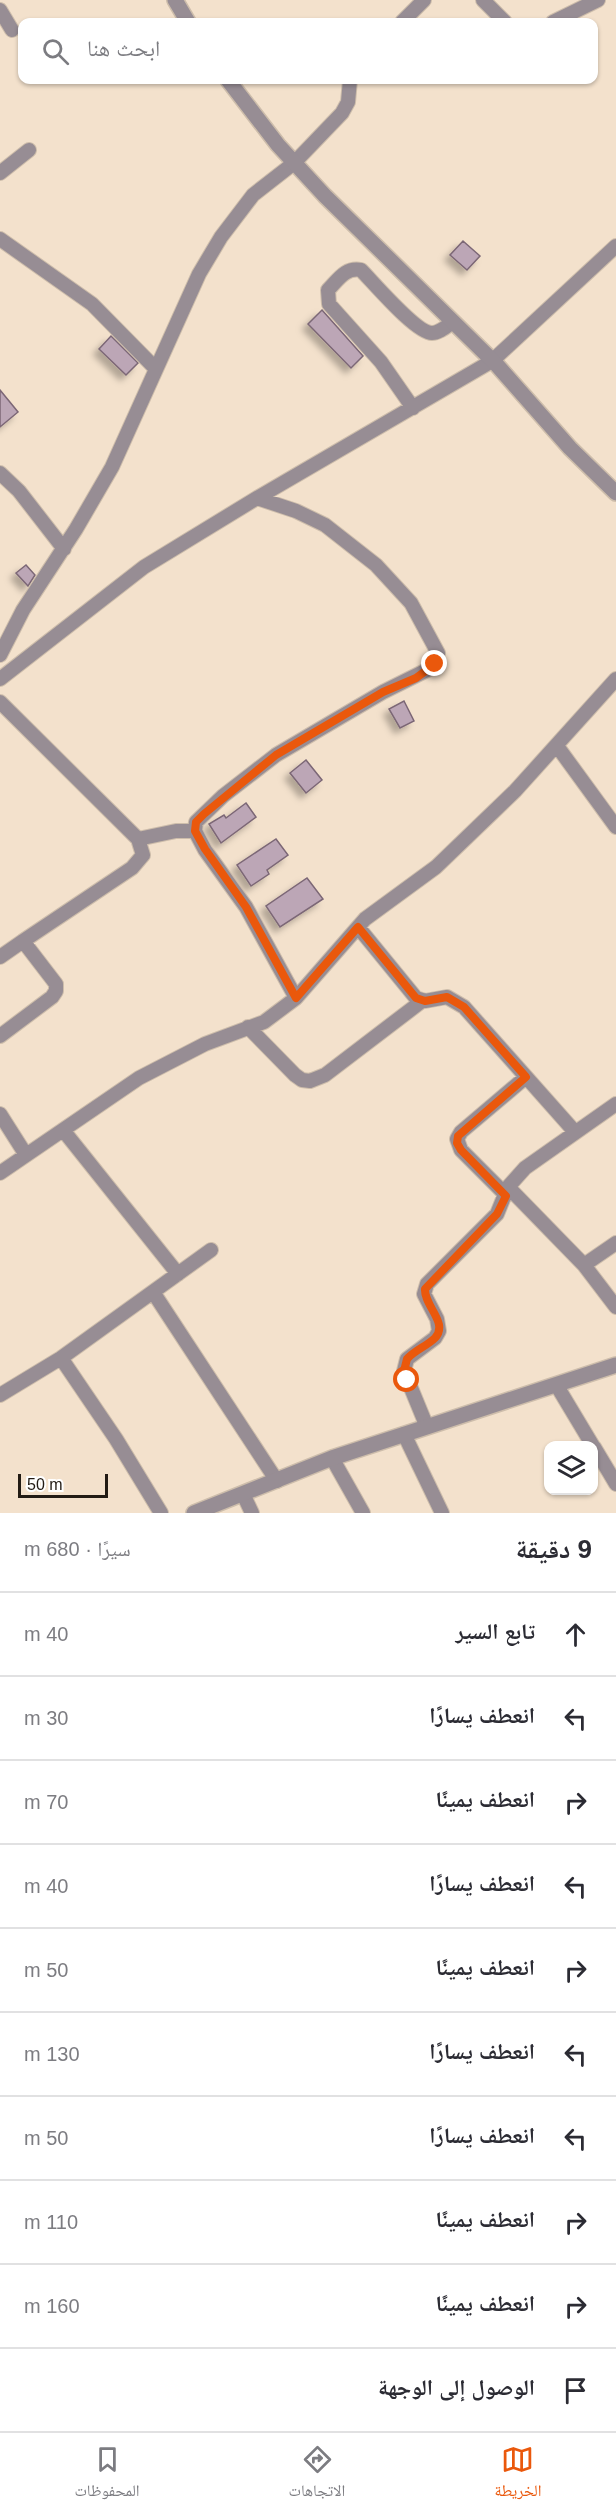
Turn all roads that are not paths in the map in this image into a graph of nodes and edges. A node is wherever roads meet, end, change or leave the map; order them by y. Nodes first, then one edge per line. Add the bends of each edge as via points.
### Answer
1 (175, 0) edge
2 (424, 0) edge
3 (483, 0) edge
4 (598, 0) edge
5 (0, 10) edge
6 (186, 18) edge
7 (406, 18) edge
8 (501, 18) edge
9 (561, 18) edge
10 (12, 30) dead end
11 (231, 84) edge
12 (350, 84) edge
13 (29, 150) dead end
14 (294, 163) junction
15 (0, 173) edge
16 (0, 239) edge
17 (616, 246) edge
18 (453, 322) junction
19 (492, 361) junction
20 (155, 368) junction
21 (413, 408) junction
22 (0, 473) edge
23 (616, 493) edge
24 (257, 498) junction
25 (64, 549) junction
26 (0, 624) edge
27 (9, 636) junction
28 (0, 655) edge
29 (0, 679) edge
30 (616, 679) edge
31 (0, 702) edge
32 (557, 746) junction
33 (616, 826) edge
34 (195, 831) junction
35 (138, 839) junction
36 (358, 927) junction
37 (23, 941) junction
38 (0, 957) edge
39 (296, 998) junction
40 (422, 1001) junction
41 (248, 1027) junction
42 (0, 1036) edge
43 (526, 1077) junction
44 (616, 1104) edge
45 (0, 1114) edge
46 (63, 1130) junction
47 (575, 1132) junction
48 (26, 1155) junction
49 (0, 1173) edge
50 (507, 1191) junction
51 (616, 1243) edge
52 (211, 1250) dead end
53 (584, 1265) junction
54 (178, 1274) junction
55 (153, 1292) junction
56 (616, 1307) edge
57 (60, 1358) junction
58 (616, 1365) edge
59 (557, 1386) junction
60 (0, 1395) edge
61 (427, 1426) junction
62 (404, 1434) junction
63 (590, 1441) edge
64 (598, 1454) edge
65 (332, 1458) junction
66 (276, 1481) junction
67 (616, 1484) edge
68 (243, 1494) junction
69 (162, 1513) edge
70 (194, 1513) edge
71 (252, 1513) edge
72 (363, 1513) edge
73 (442, 1513) edge

1 - 6 street
2 - 7 street
3 - 8 street
4 - 9 street
5 - 10 street
11 - 14 street
12 - 14 street via 348,102 342,113
13 - 15 street
14 - 18 street
14 - 20 street via 253,195 221,237
16 - 20 street via 92,304
17 - 19 street
18 - 19 street
18 - 21 street via 434,333 427,332 415,325 361,270 354,268 328,290 329,304 381,362
19 - 21 street
19 - 23 street
20 - 25 street via 112,467
21 - 24 street
22 - 25 street
24 - 29 street via 144,567
24 - 34 street via 325,525 376,565 411,603 437,647 438,658 416,678 383,692 276,755 204,814 196,822
25 - 27 street
26 - 27 street
27 - 28 street
30 - 32 street
31 - 35 street
32 - 33 street
32 - 36 street via 436,867
34 - 35 street
34 - 39 street via 246,907
35 - 37 street via 143,855 140,861
36 - 39 street
36 - 40 street
37 - 38 street
37 - 42 street via 56,984 56,991
39 - 41 street via 273,1016
40 - 41 street via 335,1068 310,1081 295,1075
40 - 43 street via 447,997 464,1007
41 - 46 street via 159,1067
43 - 47 street
43 - 50 street via 457,1139 461,1150
44 - 47 street
45 - 48 street
46 - 48 street
46 - 54 street
47 - 50 street via 525,1168
48 - 49 street
50 - 53 street
50 - 61 street via 497,1214 425,1289 439,1331 407,1359 404,1371
51 - 53 street
52 - 54 street
53 - 56 street
54 - 55 street
55 - 57 street
55 - 66 street
57 - 60 street
57 - 69 street
58 - 59 street
59 - 61 street
59 - 63 street
61 - 62 street
62 - 65 street
62 - 73 street
64 - 67 street
65 - 66 street
65 - 72 street
66 - 68 street
68 - 70 street
68 - 71 street

